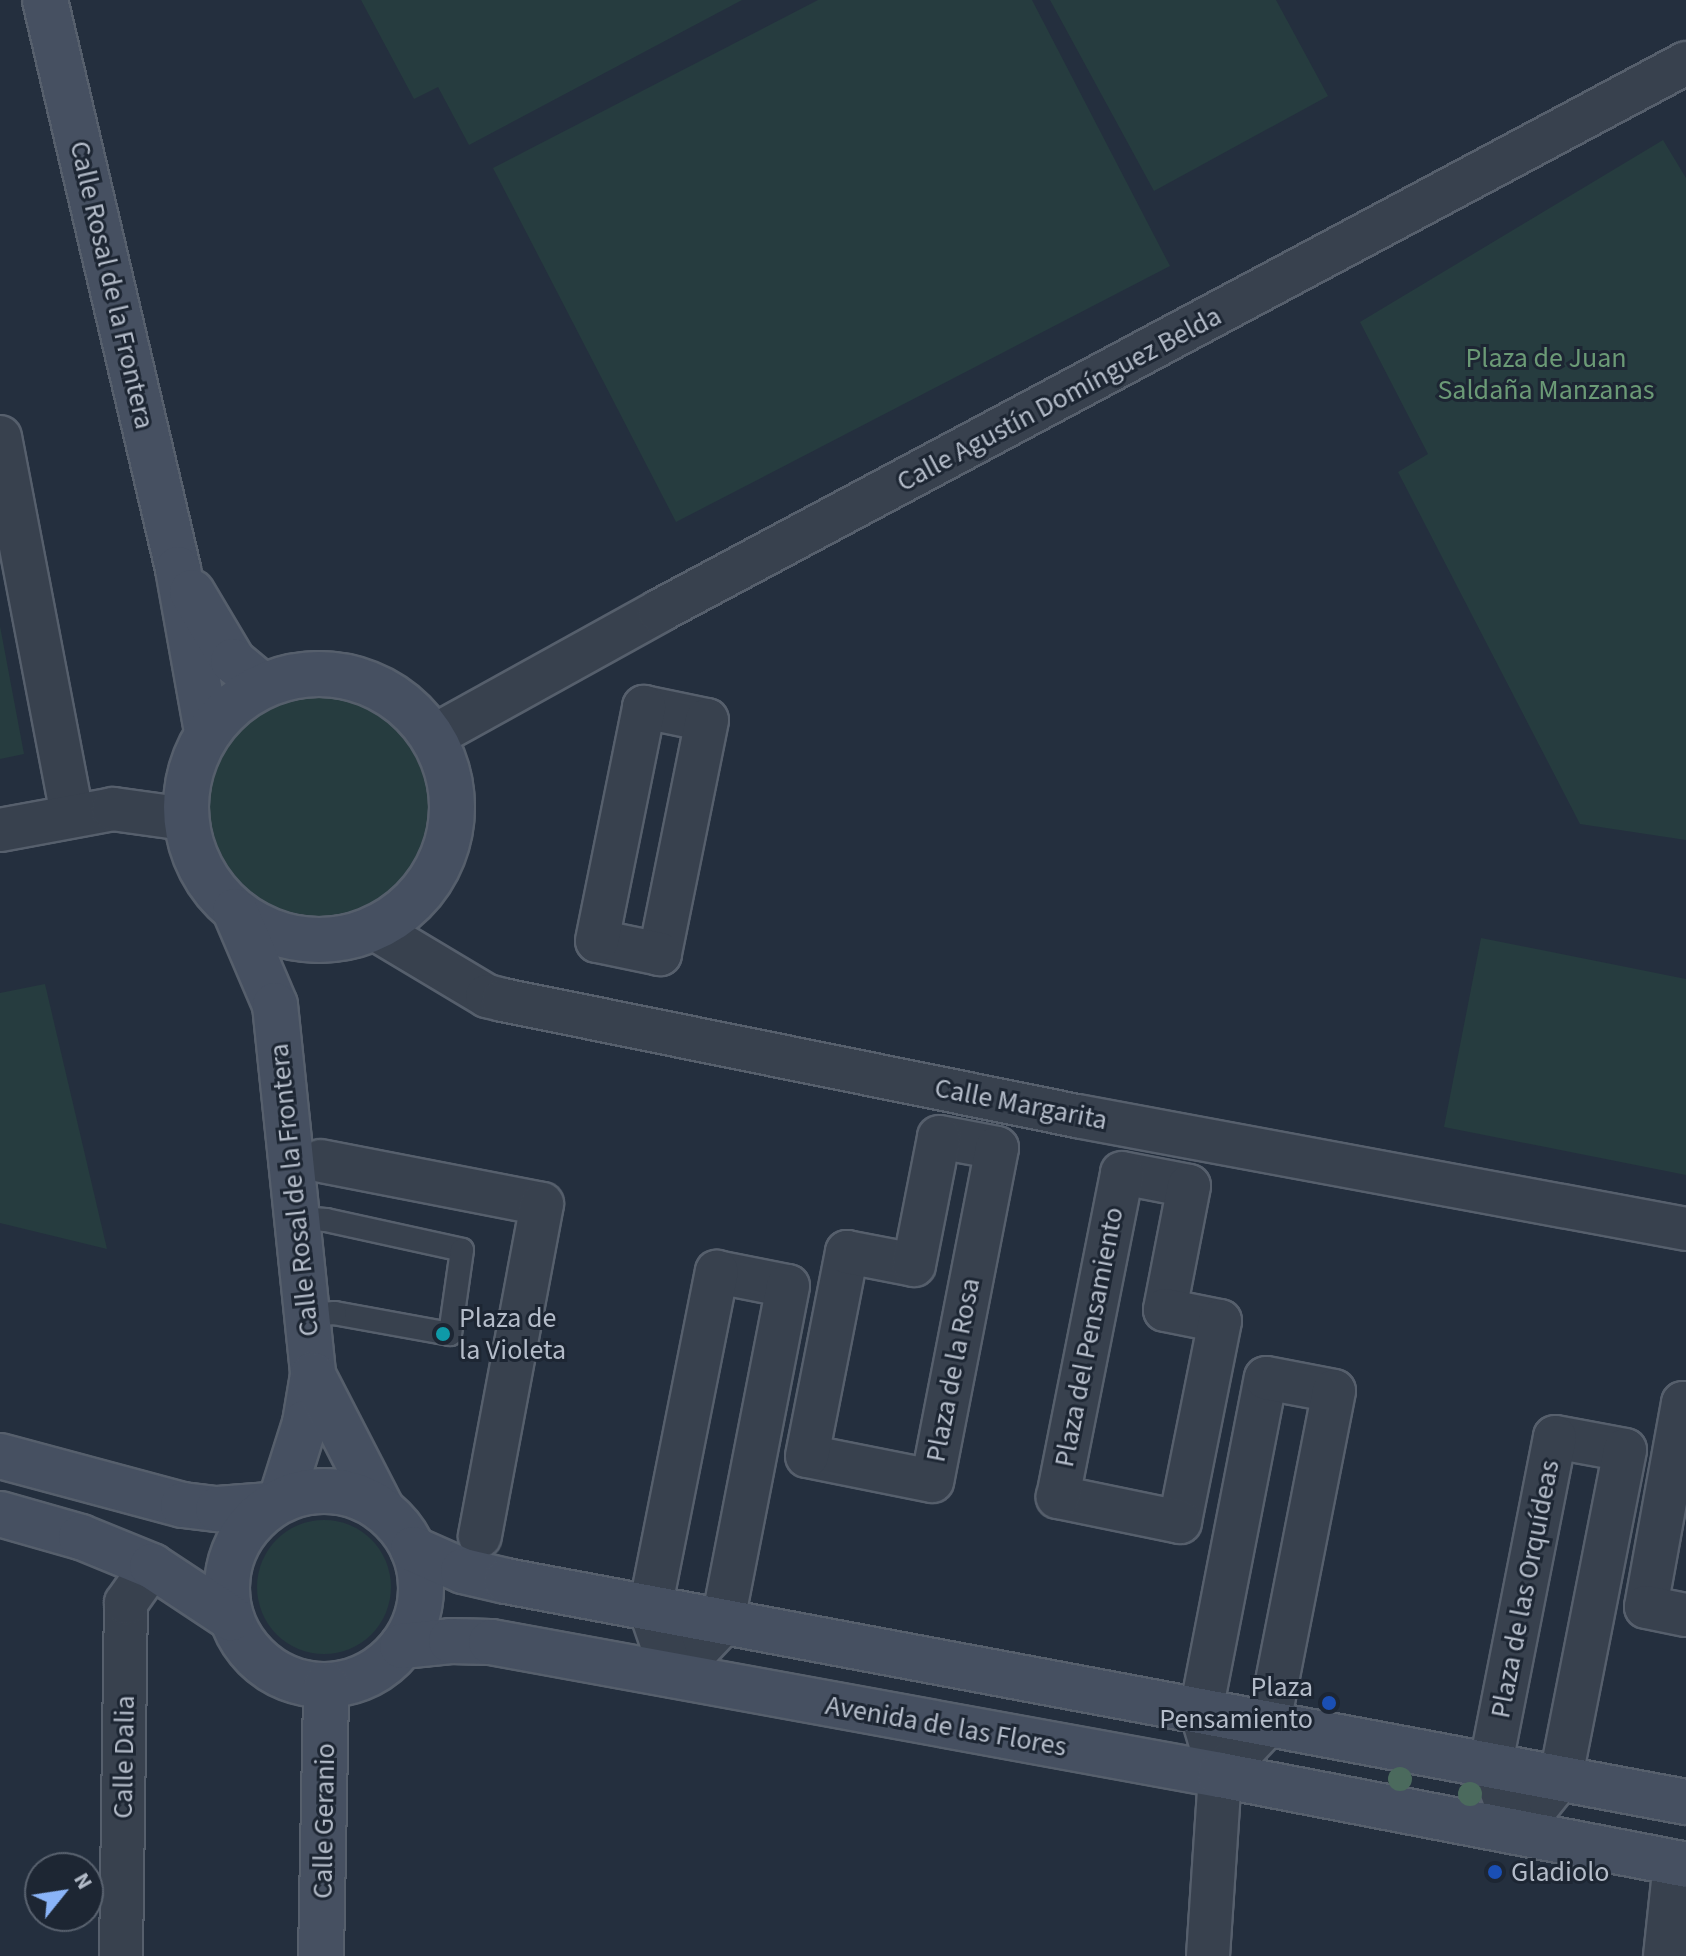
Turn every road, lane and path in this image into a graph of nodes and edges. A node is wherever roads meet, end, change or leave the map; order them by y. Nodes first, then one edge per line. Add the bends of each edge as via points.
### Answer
1 (45, 0) edge
2 (1686, 63) edge
3 (0, 437) edge
4 (178, 569) junction
5 (262, 685) junction
6 (644, 707) joint
7 (207, 732) junction
8 (432, 737) junction
9 (72, 816) junction
10 (185, 819) junction
11 (0, 830) edge
12 (235, 911) junction
13 (375, 929) junction
14 (305, 940) junction
15 (275, 1005) junction
16 (997, 1148) joint
17 (321, 1161) dead end
18 (1122, 1173) joint
19 (298, 1218) junction
20 (1686, 1229) edge
21 (307, 1315) junction
22 (313, 1375) junction
23 (1686, 1404) edge
24 (0, 1456) edge
25 (276, 1502) junction
26 (382, 1509) junction
27 (0, 1514) edge
28 (480, 1536) dead end
29 (413, 1549) junction
30 (152, 1566) junction
31 (650, 1609) junction
32 (1686, 1615) edge
33 (231, 1618) junction
34 (722, 1624) junction
35 (402, 1646) junction
36 (673, 1676) junction
37 (326, 1685) junction
38 (1201, 1711) junction
39 (1269, 1723) junction
40 (1491, 1763) junction
41 (1220, 1775) junction
42 (1561, 1777) junction
43 (1686, 1802) edge
44 (1517, 1832) junction
45 (1680, 1864) edge
46 (121, 1956) edge
47 (321, 1956) edge
48 (1208, 1956) edge
49 (1665, 1956) edge

1 - 4 main road, Calle Rosal de la Frontera
2 - 8 street, Calle Agustín Domínguez Belda
3 - 9 street
4 - 5 main road, Calle Rosal de la Frontera via 233,661
4 - 7 main road, Calle Rosal de la Frontera
5 - 7 main road via 232,704
5 - 8 main road via 300,674 338,674 376,686 408,707
6 - 6 street via 707,720 660,954 597,941
7 - 10 main road via 189,773
8 - 13 main road via 451,785 444,854 413,902
9 - 10 street via 113,809
9 - 11 street
10 - 12 main road via 210,885
12 - 14 main road via 268,931
12 - 15 main road, Calle Rosal de la Frontera
13 - 14 main road via 341,939
13 - 20 street, Calle Margarita via 487,996 503,1000 1077,1116
14 - 15 main road, Calle Rosal de la Frontera
15 - 19 main road, Calle Rosal de la Frontera
16 - 16 street, Plaza de la Rosa via 939,1137 914,1265 847,1252 807,1456 932,1481
17 - 28 street via 542,1204
18 - 18 street, Plaza del Pensamiento via 1058,1497 1180,1522 1220,1321 1165,1310 1189,1186
19 - 21 main road, Calle Rosal de la Frontera
19 - 21 lane via 462,1250 450,1334 335,1313
21 - 22 main road, Calle Rosal de la Frontera
22 - 25 main road, Calle Rosal de la Frontera via 305,1423
22 - 26 main road, Calle Rosal de la Frontera
23 - 32 street via 1646,1607
24 - 25 main road via 183,1505 218,1509
25 - 26 main road via 315,1490 350,1493
25 - 33 main road via 247,1527 232,1555 226,1586
26 - 29 main road
27 - 30 main road via 81,1537
29 - 31 main road via 463,1571
29 - 35 main road via 421,1582 417,1615
30 - 33 main road
30 - 46 street, Calle Dalia via 126,1603
31 - 34 main road
31 - 34 street via 717,1272 774,1283 788,1286
31 - 36 street
33 - 37 main road via 258,1659 278,1674
34 - 36 street
34 - 38 main road
35 - 36 main road, Avenida de las Flores via 491,1642
35 - 37 main road via 369,1674
36 - 41 main road, Avenida de las Flores
37 - 47 main road, Calle Geranio
38 - 39 main road
38 - 39 street via 1266,1378 1334,1391
38 - 41 street
39 - 40 main road
39 - 41 street
40 - 42 main road
40 - 42 street, Plaza de las Orquídeas via 1555,1437 1625,1450
40 - 44 street
41 - 44 main road, Avenida de las Flores
41 - 48 street
42 - 43 main road
42 - 44 street
44 - 45 main road, Avenida de las Flores
45 - 49 street

